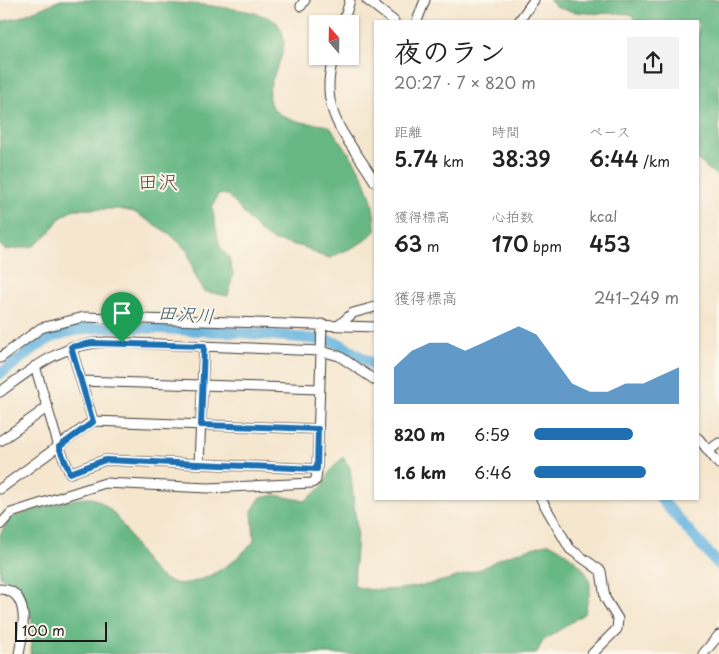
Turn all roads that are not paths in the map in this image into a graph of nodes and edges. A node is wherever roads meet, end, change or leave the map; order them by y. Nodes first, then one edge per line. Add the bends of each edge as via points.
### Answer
1 (350, 0) edge
2 (367, 0) edge
3 (425, 0) edge
4 (534, 0) edge
5 (346, 15) edge
6 (393, 20) edge
7 (417, 20) edge
8 (519, 20) edge
9 (332, 65) edge
10 (374, 181) edge
11 (374, 307) edge
12 (322, 324) junction
13 (339, 324) junction
14 (374, 327) edge
15 (204, 346) junction
16 (71, 347) junction
17 (321, 350) junction
18 (0, 358) edge
19 (35, 366) junction
20 (374, 379) edge
21 (81, 381) junction
22 (203, 386) junction
23 (319, 389) junction
24 (0, 392) edge
25 (48, 407) junction
26 (93, 422) junction
27 (201, 425) junction
28 (318, 429) junction
29 (699, 439) edge
30 (0, 441) edge
31 (719, 444) edge
32 (59, 447) junction
33 (708, 451) junction
34 (199, 464) junction
35 (719, 464) edge
36 (317, 469) junction
37 (0, 489) edge
38 (542, 500) edge
39 (0, 525) edge
40 (0, 589) edge
41 (719, 635) edge
42 (19, 654) edge
43 (592, 654) edge
44 (702, 654) edge

1 - 5 street
2 - 6 street
3 - 7 street
4 - 8 street
9 - 10 street via 328,86 331,107 342,135
11 - 13 street via 353,313
12 - 13 street
12 - 17 street
12 - 18 street via 84,317 43,327
13 - 14 street
15 - 16 street via 107,342
15 - 17 street
15 - 22 street
16 - 19 street
16 - 21 street
17 - 20 street via 339,356
17 - 23 street
19 - 24 street
19 - 25 street
21 - 22 street
21 - 26 street
22 - 23 street
22 - 27 street
23 - 28 street
25 - 30 street
25 - 32 street
26 - 27 street
26 - 32 street
27 - 28 street
27 - 34 street
28 - 36 street
29 - 33 street
31 - 33 street
32 - 34 street via 70,473 105,460
32 - 37 street
33 - 35 street
34 - 36 street
36 - 39 street via 316,480 312,483 208,488 105,483 11,513
38 - 43 street via 570,549 601,571 605,598 618,619 618,629
40 - 42 street via 15,596 23,613 24,630
41 - 44 street

